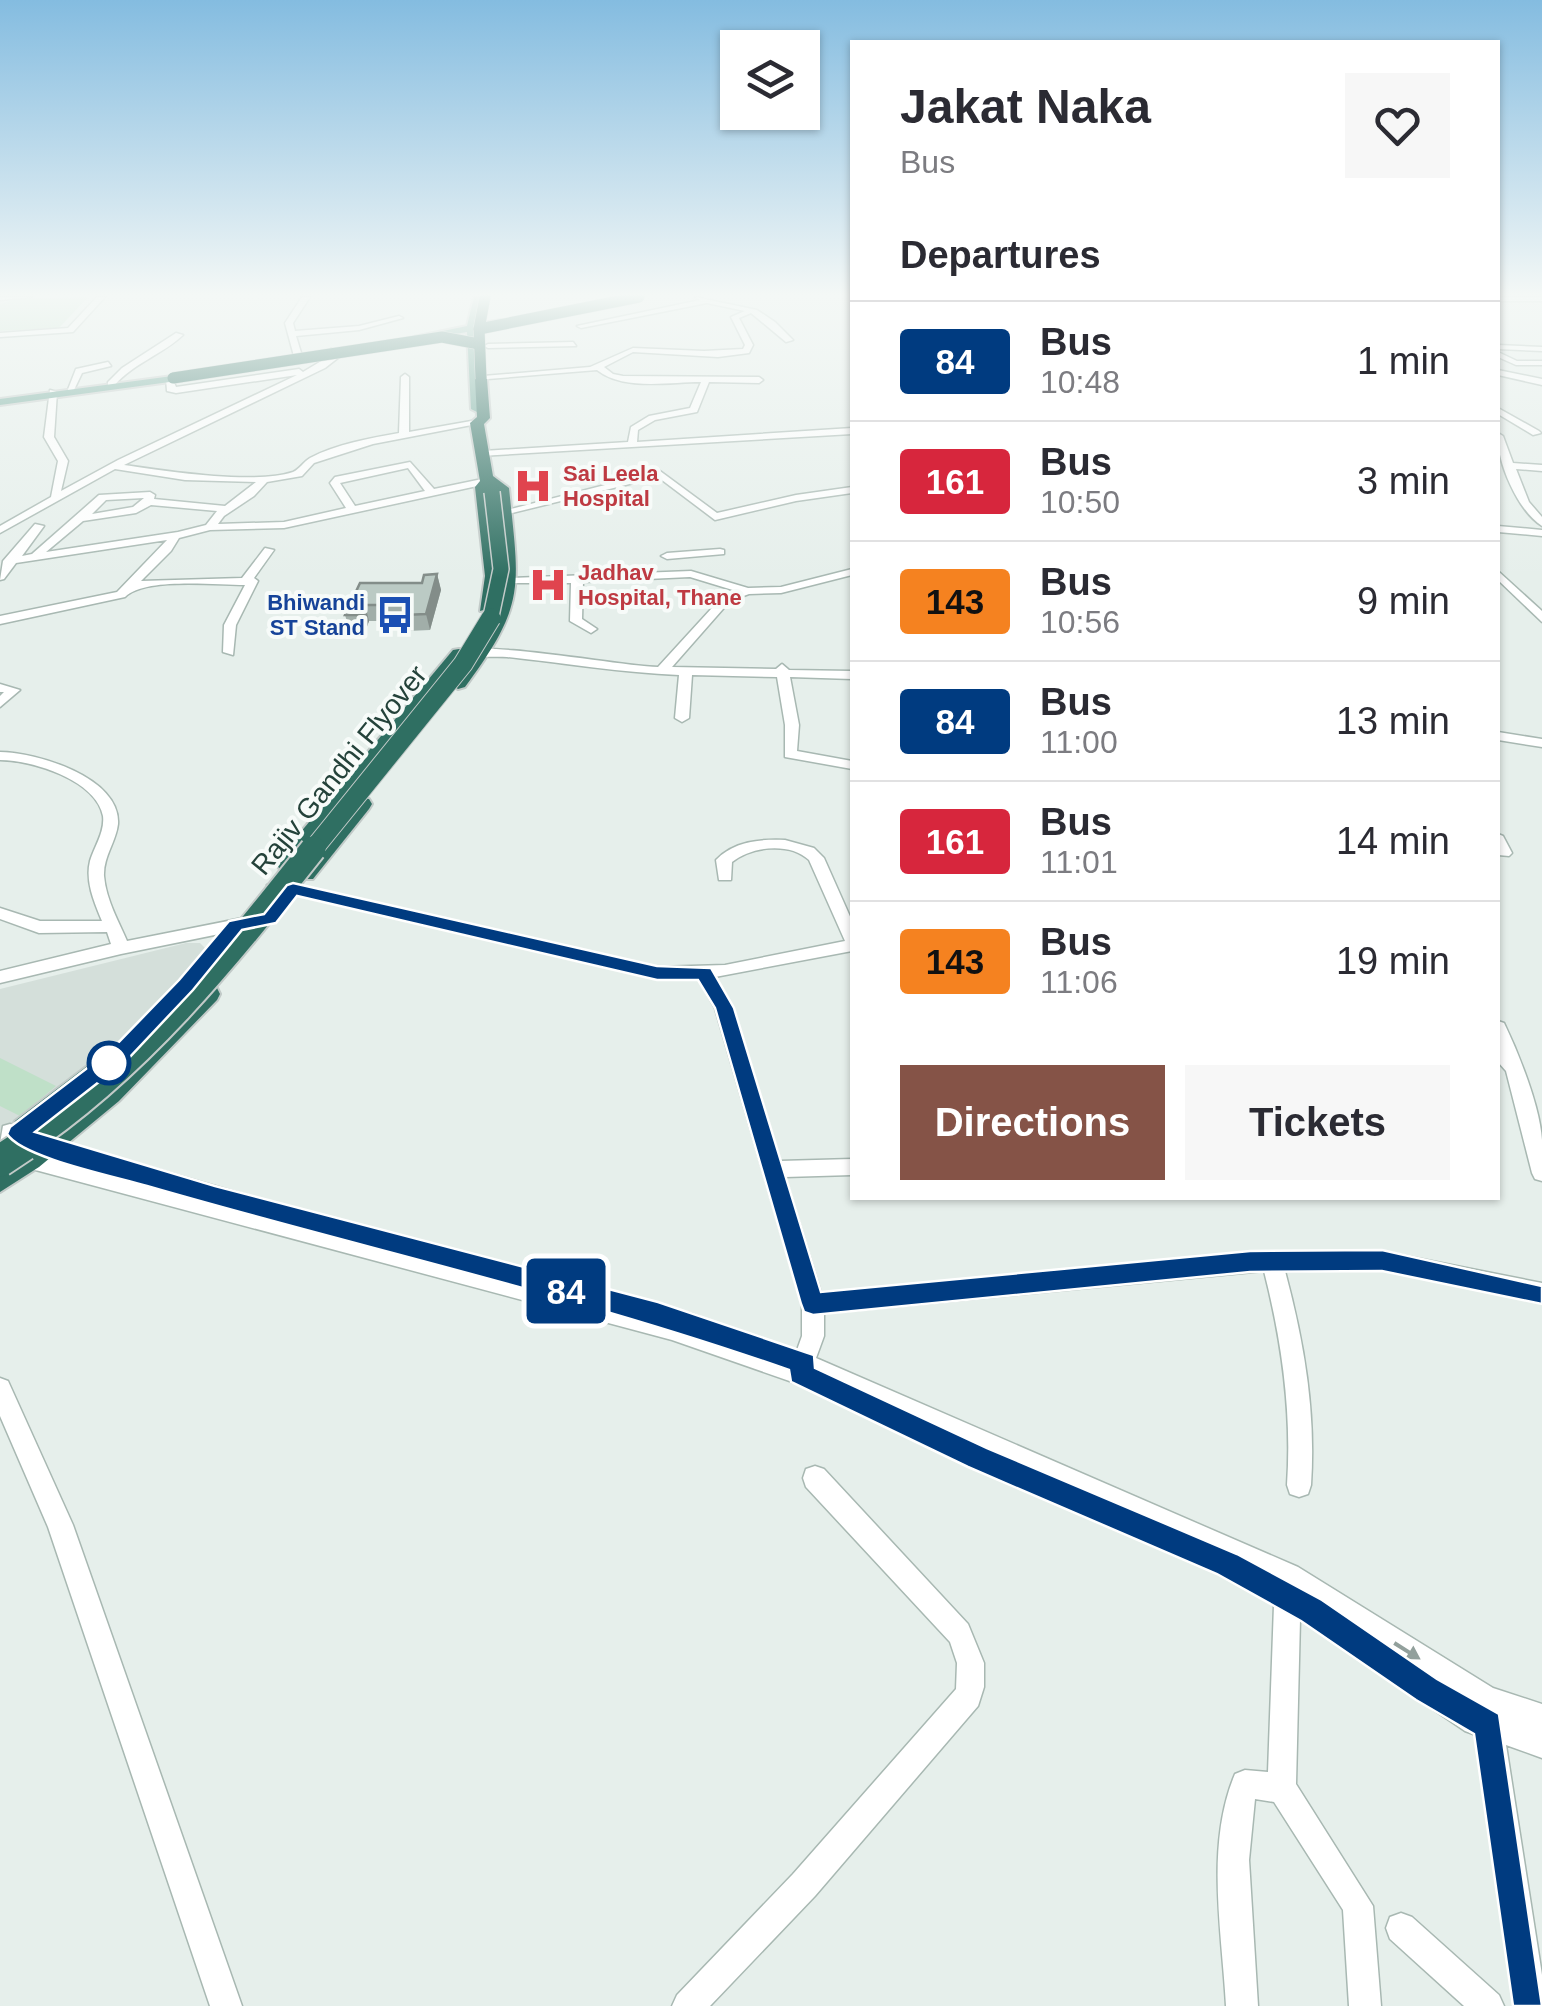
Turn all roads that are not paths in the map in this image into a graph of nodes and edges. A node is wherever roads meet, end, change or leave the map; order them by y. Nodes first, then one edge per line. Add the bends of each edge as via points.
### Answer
1 (67, 391) edge
2 (79, 391) edge
3 (270, 391) edge
4 (405, 391) edge
5 (482, 391) edge
6 (482, 391) edge
7 (702, 391) edge
8 (758, 391) edge
9 (53, 394) junction
10 (757, 396) dead end
11 (0, 400) edge
12 (1500, 412) edge
13 (483, 420) junction
14 (850, 432) edge
15 (1539, 433) edge
16 (404, 434) junction
17 (1500, 434) edge
18 (1500, 439) edge
19 (632, 444) junction
20 (488, 453) junction
21 (114, 466) junction
22 (1510, 466) junction
23 (1542, 468) edge
24 (264, 479) junction
25 (494, 489) junction
26 (850, 490) edge
27 (432, 493) junction
28 (55, 496) junction
29 (227, 509) junction
30 (354, 511) junction
31 (1542, 523) edge
32 (13, 524) junction
33 (69, 525) junction
34 (39, 526) junction
35 (210, 527) junction
36 (1500, 529) edge
37 (0, 530) edge
38 (1542, 533) edge
39 (178, 535) junction
40 (499, 542) junction
41 (269, 550) dead end
42 (720, 552) dead end
43 (35, 558) junction
44 (9, 561) junction
45 (850, 573) edge
46 (670, 574) junction
47 (1500, 576) edge
48 (0, 578) edge
49 (247, 579) junction
50 (577, 579) junction
51 (511, 581) junction
52 (131, 586) junction
53 (747, 591) junction
54 (1542, 618) edge
55 (0, 620) edge
56 (591, 629) dead end
57 (474, 648) junction
58 (229, 652) dead end
59 (663, 668) junction
60 (782, 670) junction
61 (686, 671) junction
62 (850, 672) edge
63 (0, 688) edge
64 (0, 703) edge
65 (682, 718) dead end
66 (1500, 739) edge
67 (1542, 746) edge
68 (0, 756) edge
69 (850, 765) edge
70 (725, 876) dead end
71 (281, 886) junction
72 (0, 913) edge
73 (270, 919) junction
74 (236, 925) junction
75 (115, 926) junction
76 (850, 937) edge
77 (850, 942) edge
78 (121, 948) junction
79 (704, 973) junction
80 (0, 978) edge
81 (1503, 1057) edge
82 (6, 1145) edge
83 (37, 1154) junction
84 (850, 1168) edge
85 (772, 1169) junction
86 (1542, 1174) edge
87 (0, 1180) edge
88 (1272, 1262) junction
89 (1542, 1293) edge
90 (813, 1304) junction
91 (802, 1369) junction
92 (0, 1389) edge
93 (815, 1478) dead end
94 (1299, 1485) dead end
95 (1288, 1587) junction
96 (1487, 1713) junction
97 (1542, 1718) edge
98 (1542, 1744) edge
99 (1282, 1788) junction
100 (1400, 1928) dead end
101 (226, 2006) edge
102 (688, 2006) edge
103 (1242, 2006) edge
104 (1365, 2006) edge
105 (1488, 2006) edge
106 (1531, 2006) edge

1 - 9 main road
2 - 9 main road
3 - 21 street
4 - 16 street
5 - 13 highway, bridge
6 - 13 main road
7 - 19 street via 694,410 640,424
8 - 10 street
9 - 11 main road
9 - 28 street via 49,437 63,461
12 - 15 street
13 - 16 street
13 - 20 highway
14 - 19 street
15 - 17 street
16 - 24 street via 310,461 299,474
18 - 22 street
19 - 20 street
20 - 25 highway
21 - 24 street
21 - 28 street
22 - 23 street
22 - 31 street via 1524,503
24 - 29 street
25 - 26 street via 660,474 715,517
25 - 27 street
25 - 40 highway
25 - 40 highway via 482,487
25 - 82 highway, Rajiv Gandhi Flyover, bridge via 504,568 493,619 471,654 185,1002 81,1102
27 - 30 street
27 - 30 street via 410,465 339,479 335,484
28 - 32 street
29 - 33 street via 150,502 150,495 104,497
29 - 35 street
30 - 35 street via 284,525
32 - 34 street
32 - 37 street
33 - 34 street
33 - 43 street
34 - 44 street
35 - 39 street
36 - 38 street
39 - 43 street
39 - 52 street
40 - 51 highway
40 - 57 highway
41 - 49 street
42 - 46 street via 667,555
43 - 44 street
44 - 48 street
45 - 53 street via 781,590
46 - 50 street
46 - 53 street
47 - 54 street
49 - 52 street
49 - 58 street via 253,584 232,620
50 - 51 street
50 - 56 street via 576,621
51 - 57 highway via 503,620
52 - 55 street via 120,596
53 - 59 street via 720,604
57 - 59 street
57 - 71 highway
59 - 60 street
59 - 61 street
60 - 61 street
60 - 62 street
60 - 69 street via 790,754
61 - 65 street
63 - 64 street via 14,690
66 - 67 street
68 - 75 street via 50,764 102,798 111,818 96,874
70 - 76 street via 724,860 733,851 806,847
71 - 73 highway
71 - 74 highway
71 - 79 street via 657,973
72 - 75 street via 38,928
73 - 74 street
73 - 83 highway via 158,1053
74 - 78 street
74 - 82 highway via 120,1054
75 - 78 street
77 - 79 street
78 - 80 street
79 - 85 street via 724,1008
81 - 86 street via 1515,1070
82 - 83 street
83 - 87 highway
83 - 91 street
84 - 85 street
85 - 90 street
88 - 89 street via 1382,1260
88 - 90 street
88 - 94 street via 1300,1394
90 - 91 street via 814,1336
91 - 95 street via 978,1458
92 - 101 street via 60,1525
93 - 102 street via 959,1633 973,1677 968,1696
95 - 96 street via 1443,1700
95 - 99 street
96 - 97 street
96 - 98 street
96 - 106 street
99 - 103 street via 1245,1784 1239,1798
99 - 104 street via 1358,1906
100 - 105 street

